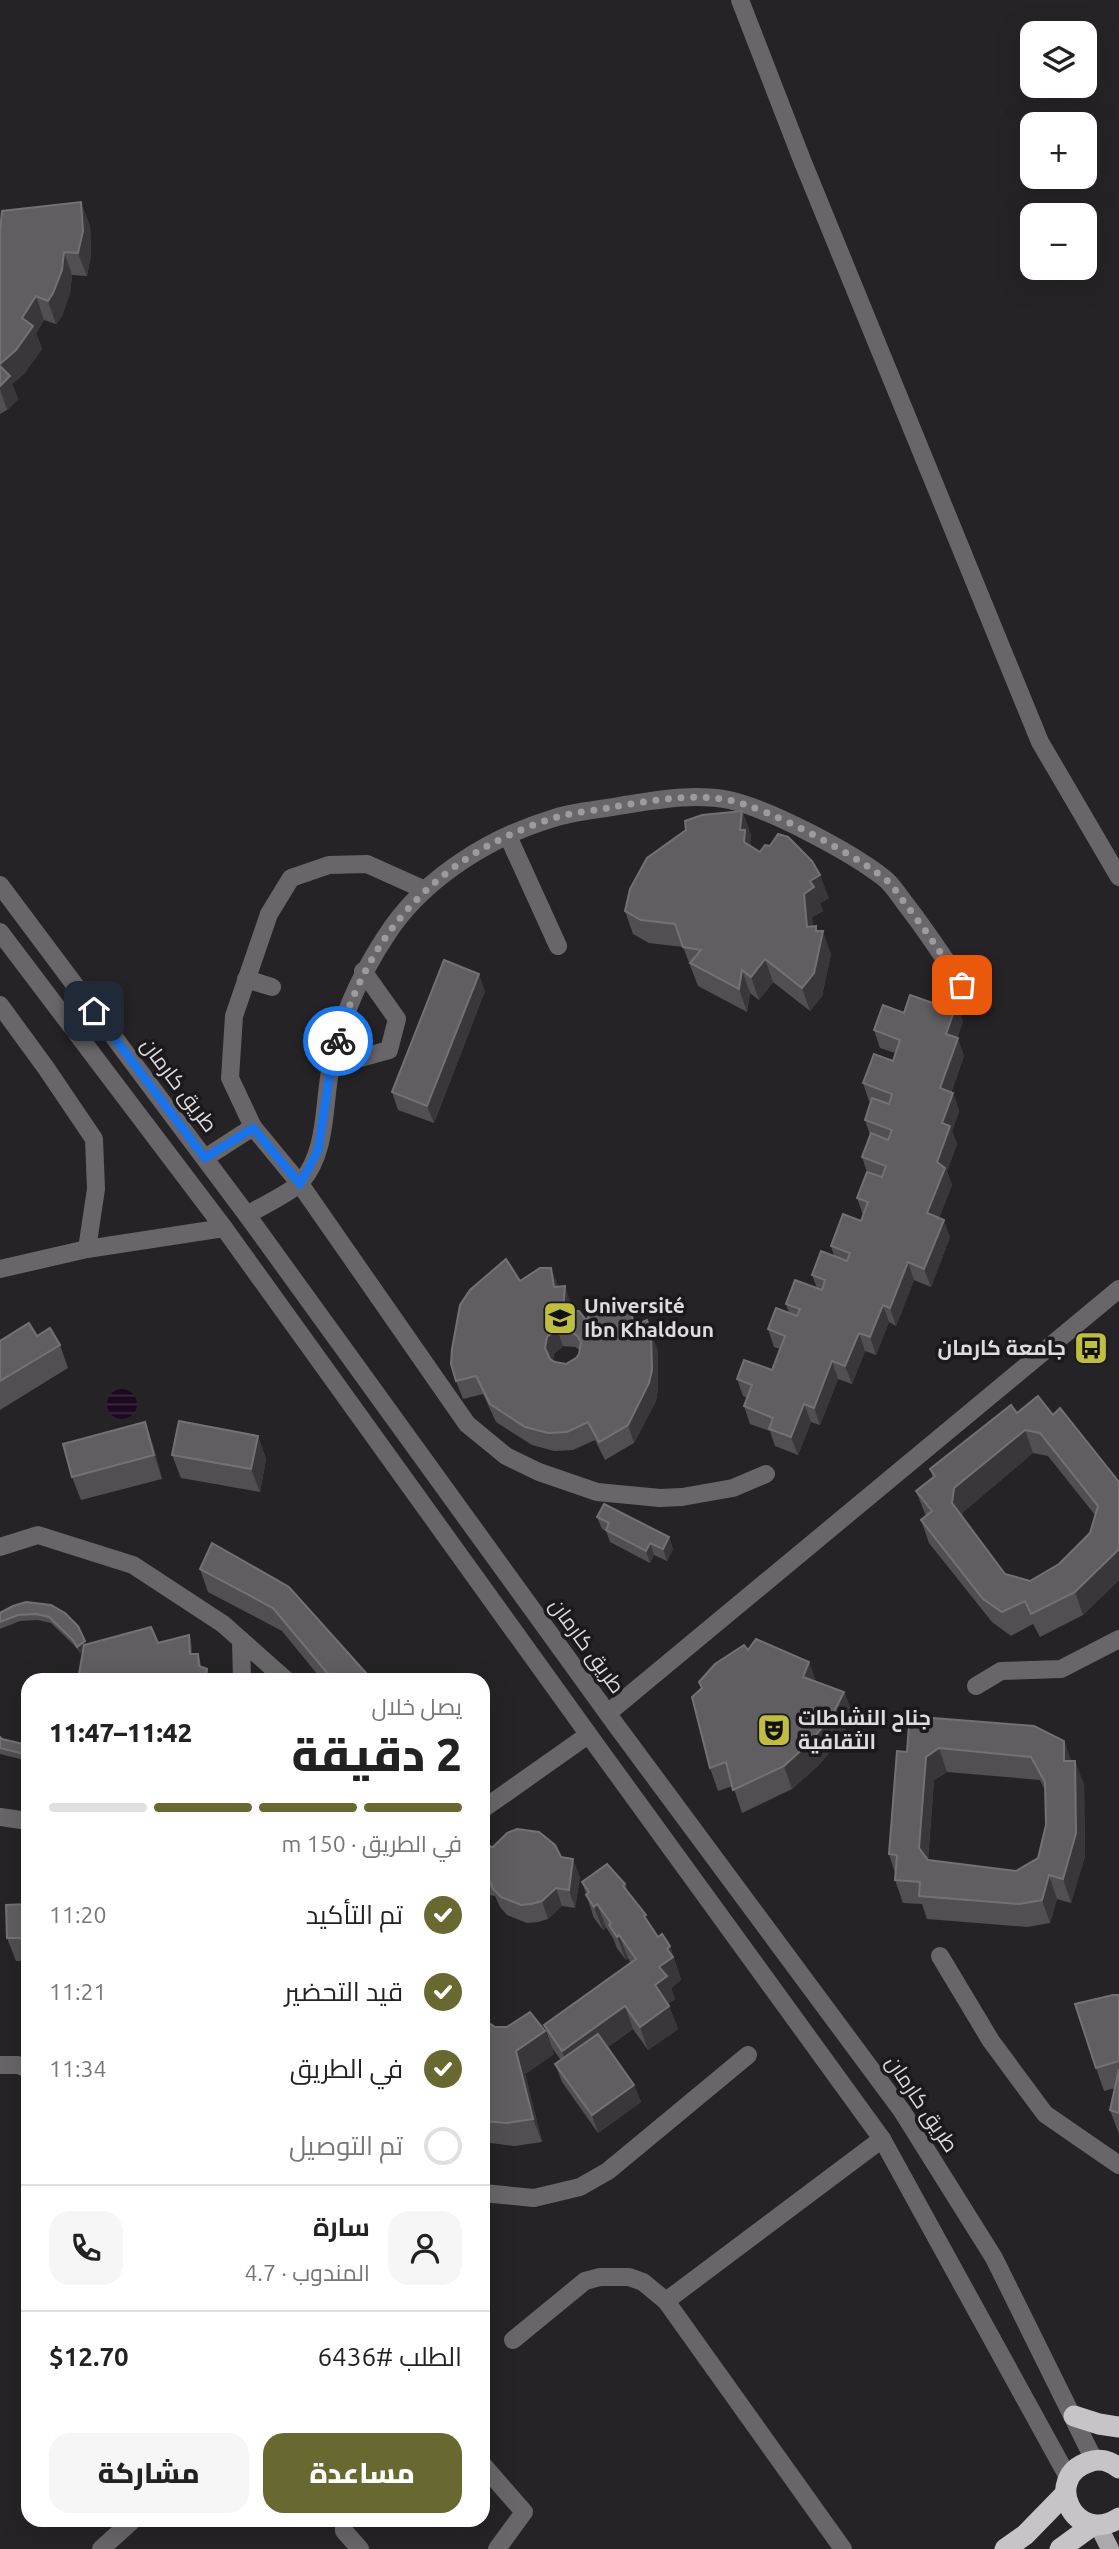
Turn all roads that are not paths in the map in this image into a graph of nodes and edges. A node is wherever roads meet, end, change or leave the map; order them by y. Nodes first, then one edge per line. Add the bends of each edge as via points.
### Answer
1 (740, 0) edge
2 (508, 836) junction
3 (1119, 877) edge
4 (0, 885) edge
5 (425, 890) junction
6 (0, 932) edge
7 (558, 946) dead end
8 (363, 971) junction
9 (246, 979) junction
10 (962, 985) dead end
11 (272, 987) dead end
12 (0, 1005) edge
13 (331, 1066) junction
14 (253, 1128) junction
15 (205, 1158) junction
16 (300, 1184) junction
17 (247, 1215) junction
18 (224, 1228) junction
19 (87, 1248) junction
20 (0, 1269) edge
21 (1119, 1289) edge
22 (766, 1474) dead end
23 (0, 1547) edge
24 (1119, 1639) edge
25 (241, 1640) junction
26 (242, 1673) edge
27 (278, 1673) edge
28 (976, 1686) dead end
29 (608, 1713) junction
30 (588, 1735) junction
31 (490, 1804) edge
32 (0, 1817) edge
33 (21, 1820) edge
34 (940, 1956) dead end
35 (748, 2055) dead end
36 (0, 2065) edge
37 (21, 2066) edge
38 (882, 2139) junction
39 (1119, 2165) edge
40 (490, 2194) edge
41 (666, 2301) junction
42 (513, 2340) dead end
43 (1074, 2416) junction
44 (1119, 2427) edge
45 (1109, 2461) edge
46 (490, 2473) edge
47 (1067, 2486) junction
48 (1109, 2521) edge
49 (125, 2527) edge
50 (344, 2527) edge
51 (101, 2549) edge
52 (360, 2549) edge
53 (496, 2549) edge
54 (843, 2549) edge
55 (1005, 2549) edge
56 (1060, 2549) edge
57 (1110, 2549) edge

1 - 3 street via 1040,742
2 - 5 street via 466,859
2 - 7 street
2 - 10 street via 553,818 669,797 729,800 780,818 886,879
4 - 15 street, طريق كارمان
5 - 8 street via 394,924
5 - 9 street via 367,864 329,865 291,878 270,914
6 - 18 street
8 - 13 street
8 - 13 street via 397,1019 389,1050
9 - 11 street
9 - 14 street via 234,1016 230,1078
12 - 19 street via 94,1139 96,1189
13 - 16 street via 318,1150
14 - 15 street
14 - 16 street
15 - 17 street, طريق كارمان
16 - 17 street
16 - 22 street via 467,1424 506,1456 597,1492 660,1498 733,1488
17 - 29 street, طريق كارمان
18 - 19 street
18 - 30 street
19 - 20 street
21 - 29 street
23 - 25 street via 38,1535 133,1565
24 - 28 street via 1061,1669 1001,1671
25 - 26 street
25 - 27 street
29 - 43 street, طريق كارمان via 902,2111 994,2258
30 - 31 street
30 - 38 street
32 - 33 street
34 - 39 street via 990,2041 1045,2114
35 - 40 street via 608,2171 580,2187 534,2198
36 - 37 street
38 - 41 street
38 - 47 street
41 - 42 street via 643,2282 614,2275 600,2277 585,2281
41 - 54 street
43 - 44 highway
43 - 45 street, طريق كارمان
45 - 47 highway via 1084,2463
46 - 53 street via 524,2512
47 - 48 highway via 1074,2515 1082,2521
47 - 55 highway via 1025,2535
48 - 56 highway
48 - 57 main road
49 - 51 street
50 - 52 street

